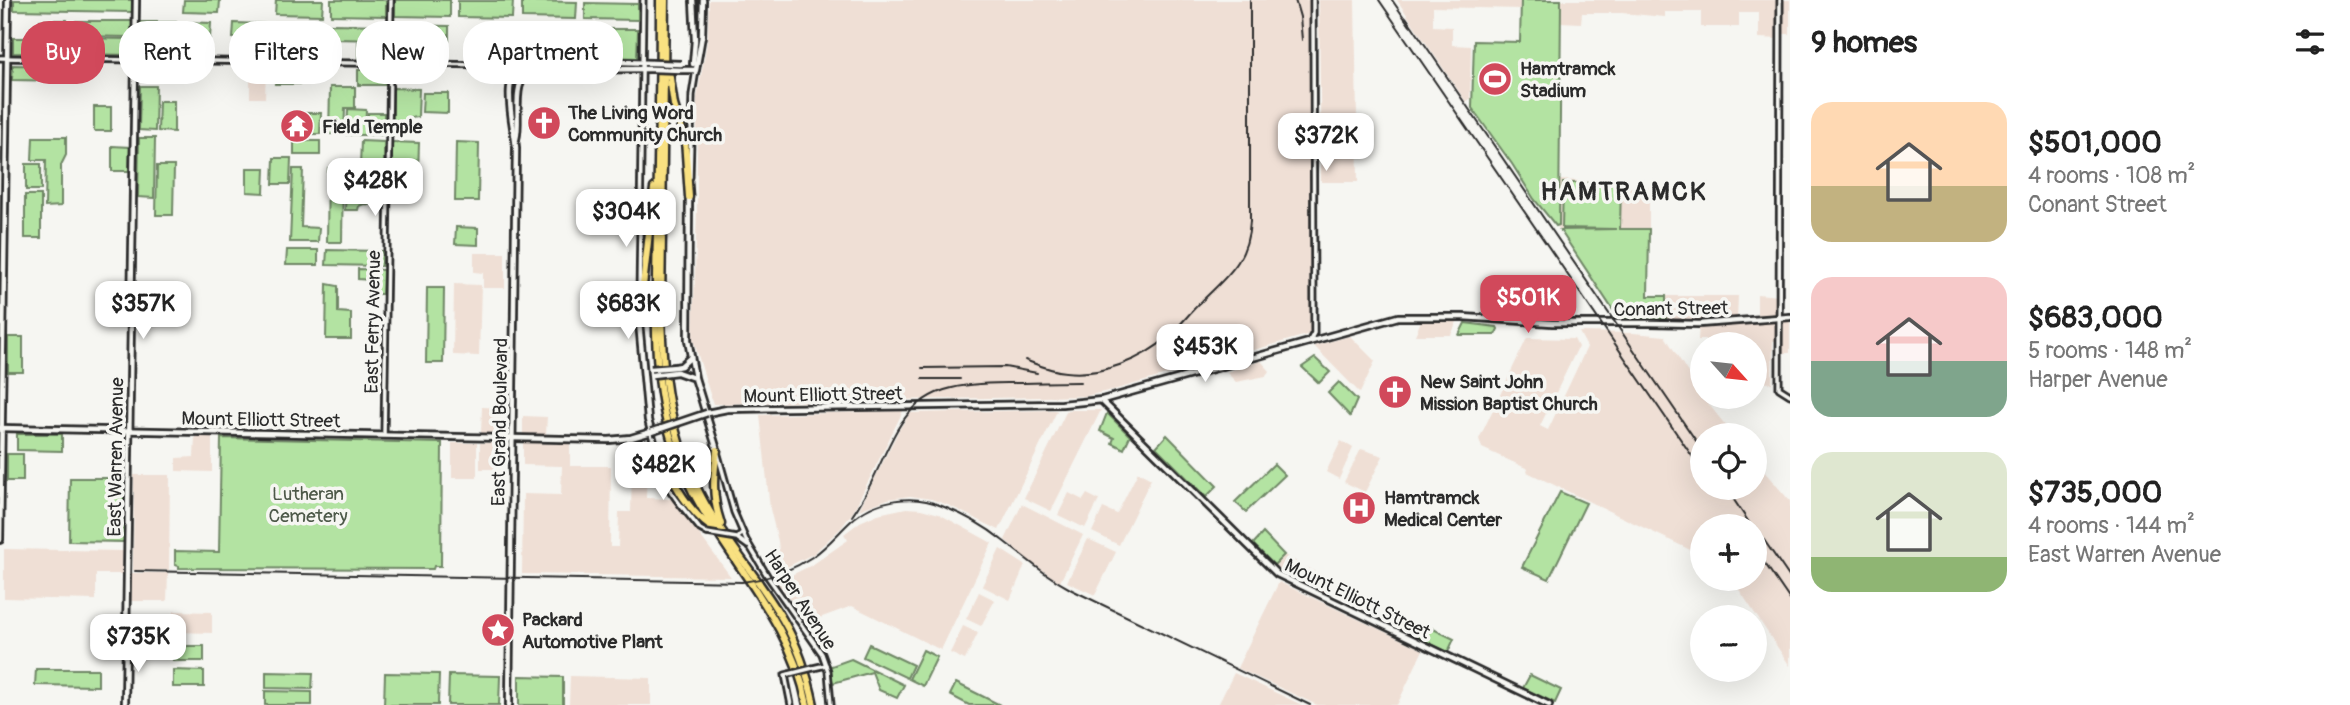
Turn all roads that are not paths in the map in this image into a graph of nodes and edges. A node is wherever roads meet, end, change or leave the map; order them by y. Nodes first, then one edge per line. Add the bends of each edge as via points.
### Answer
1 (8, 0) edge
2 (136, 0) edge
3 (391, 0) edge
4 (643, 0) edge
5 (661, 0) edge
6 (693, 0) edge
7 (703, 0) edge
8 (1313, 0) edge
9 (1780, 0) edge
10 (136, 21) edge
11 (391, 21) edge
12 (665, 54) junction
13 (0, 58) edge
14 (8, 58) junction
15 (119, 60) edge
16 (215, 61) edge
17 (356, 63) edge
18 (623, 65) edge
19 (642, 66) junction
20 (695, 66) junction
21 (623, 68) edge
22 (135, 84) edge
23 (390, 84) edge
24 (512, 84) edge
25 (521, 84) edge
26 (511, 88) junction
27 (520, 89) junction
28 (659, 138) junction
29 (515, 140) junction
30 (690, 197) junction
31 (1778, 317) junction
32 (1790, 317) edge
33 (639, 322) junction
34 (1310, 341) junction
35 (691, 357) junction
36 (642, 359) junction
37 (677, 370) junction
38 (651, 372) junction
39 (695, 378) junction
40 (643, 380) junction
41 (1790, 395) edge
42 (1102, 400) junction
43 (707, 413) junction
44 (1, 428) edge
45 (129, 431) junction
46 (651, 432) junction
47 (384, 435) junction
48 (513, 438) junction
49 (655, 446) joint
50 (717, 450) junction
51 (711, 531) junction
52 (742, 532) junction
53 (725, 536) junction
54 (737, 538) junction
55 (0, 540) edge
56 (752, 550) junction
57 (826, 665) junction
58 (125, 705) edge
59 (509, 705) edge
60 (791, 705) edge
61 (807, 705) edge
62 (814, 705) edge
63 (831, 705) edge
64 (1549, 705) edge

1 - 14 main road
2 - 10 main road, East Warren Avenue
3 - 11 street, East Ferry Avenue
4 - 19 street
5 - 12 highway
5 - 28 highway
6 - 20 main road
7 - 20 main road
8 - 34 street via 1314,333
9 - 31 street
12 - 30 highway via 685,140
12 - 53 highway via 661,309 665,385 690,473
13 - 14 street
14 - 15 street
14 - 44 main road
16 - 17 street
18 - 19 main road
19 - 20 main road, bridge
19 - 21 main road
19 - 33 street
20 - 30 street, Harper Avenue
22 - 45 main road, East Warren Avenue
23 - 47 street, East Ferry Avenue
24 - 26 main road, East Grand Boulevard
25 - 27 main road
26 - 27 main road
26 - 29 main road, East Grand Boulevard
27 - 29 main road, East Grand Boulevard
28 - 33 highway
28 - 51 highway via 655,333 659,383 683,473
29 - 48 main road, East Grand Boulevard
30 - 35 main road, Harper Avenue via 687,314
31 - 32 main road, Conant Street
31 - 34 main road, Conant Street via 1649,324 1401,316
31 - 41 street via 1780,390
33 - 36 main road
34 - 42 main road, Conant Street
35 - 37 main road
35 - 39 main road, Harper Avenue
36 - 38 main road
36 - 40 main road
37 - 38 main road, bridge
37 - 39 main road
38 - 40 main road
39 - 43 main road, Harper Avenue
40 - 46 main road
42 - 43 main road, Mount Elliott Street
42 - 64 main road, Mount Elliott Street via 1277,575
43 - 46 main road, Mount Elliott Street, bridge
43 - 50 main road, Harper Avenue
44 - 45 main road, Mount Elliott Street
44 - 55 main road
45 - 47 main road, Mount Elliott Street
45 - 58 main road, East Warren Avenue
46 - 48 main road, Mount Elliott Street via 609,440
46 - 49 main road
47 - 48 main road, Mount Elliott Street
48 - 59 main road, East Grand Boulevard
49 - 51 highway via 666,472
50 - 52 street, Harper Avenue
50 - 53 highway via 712,487
51 - 54 street, Harper Avenue, bridge
51 - 61 highway via 756,587 782,630
52 - 54 street
52 - 56 street, Harper Avenue
53 - 62 highway via 783,619
54 - 56 street, Harper Avenue
56 - 57 street, Harper Avenue
57 - 60 street, bridge via 787,675
57 - 63 street, Harper Avenue

